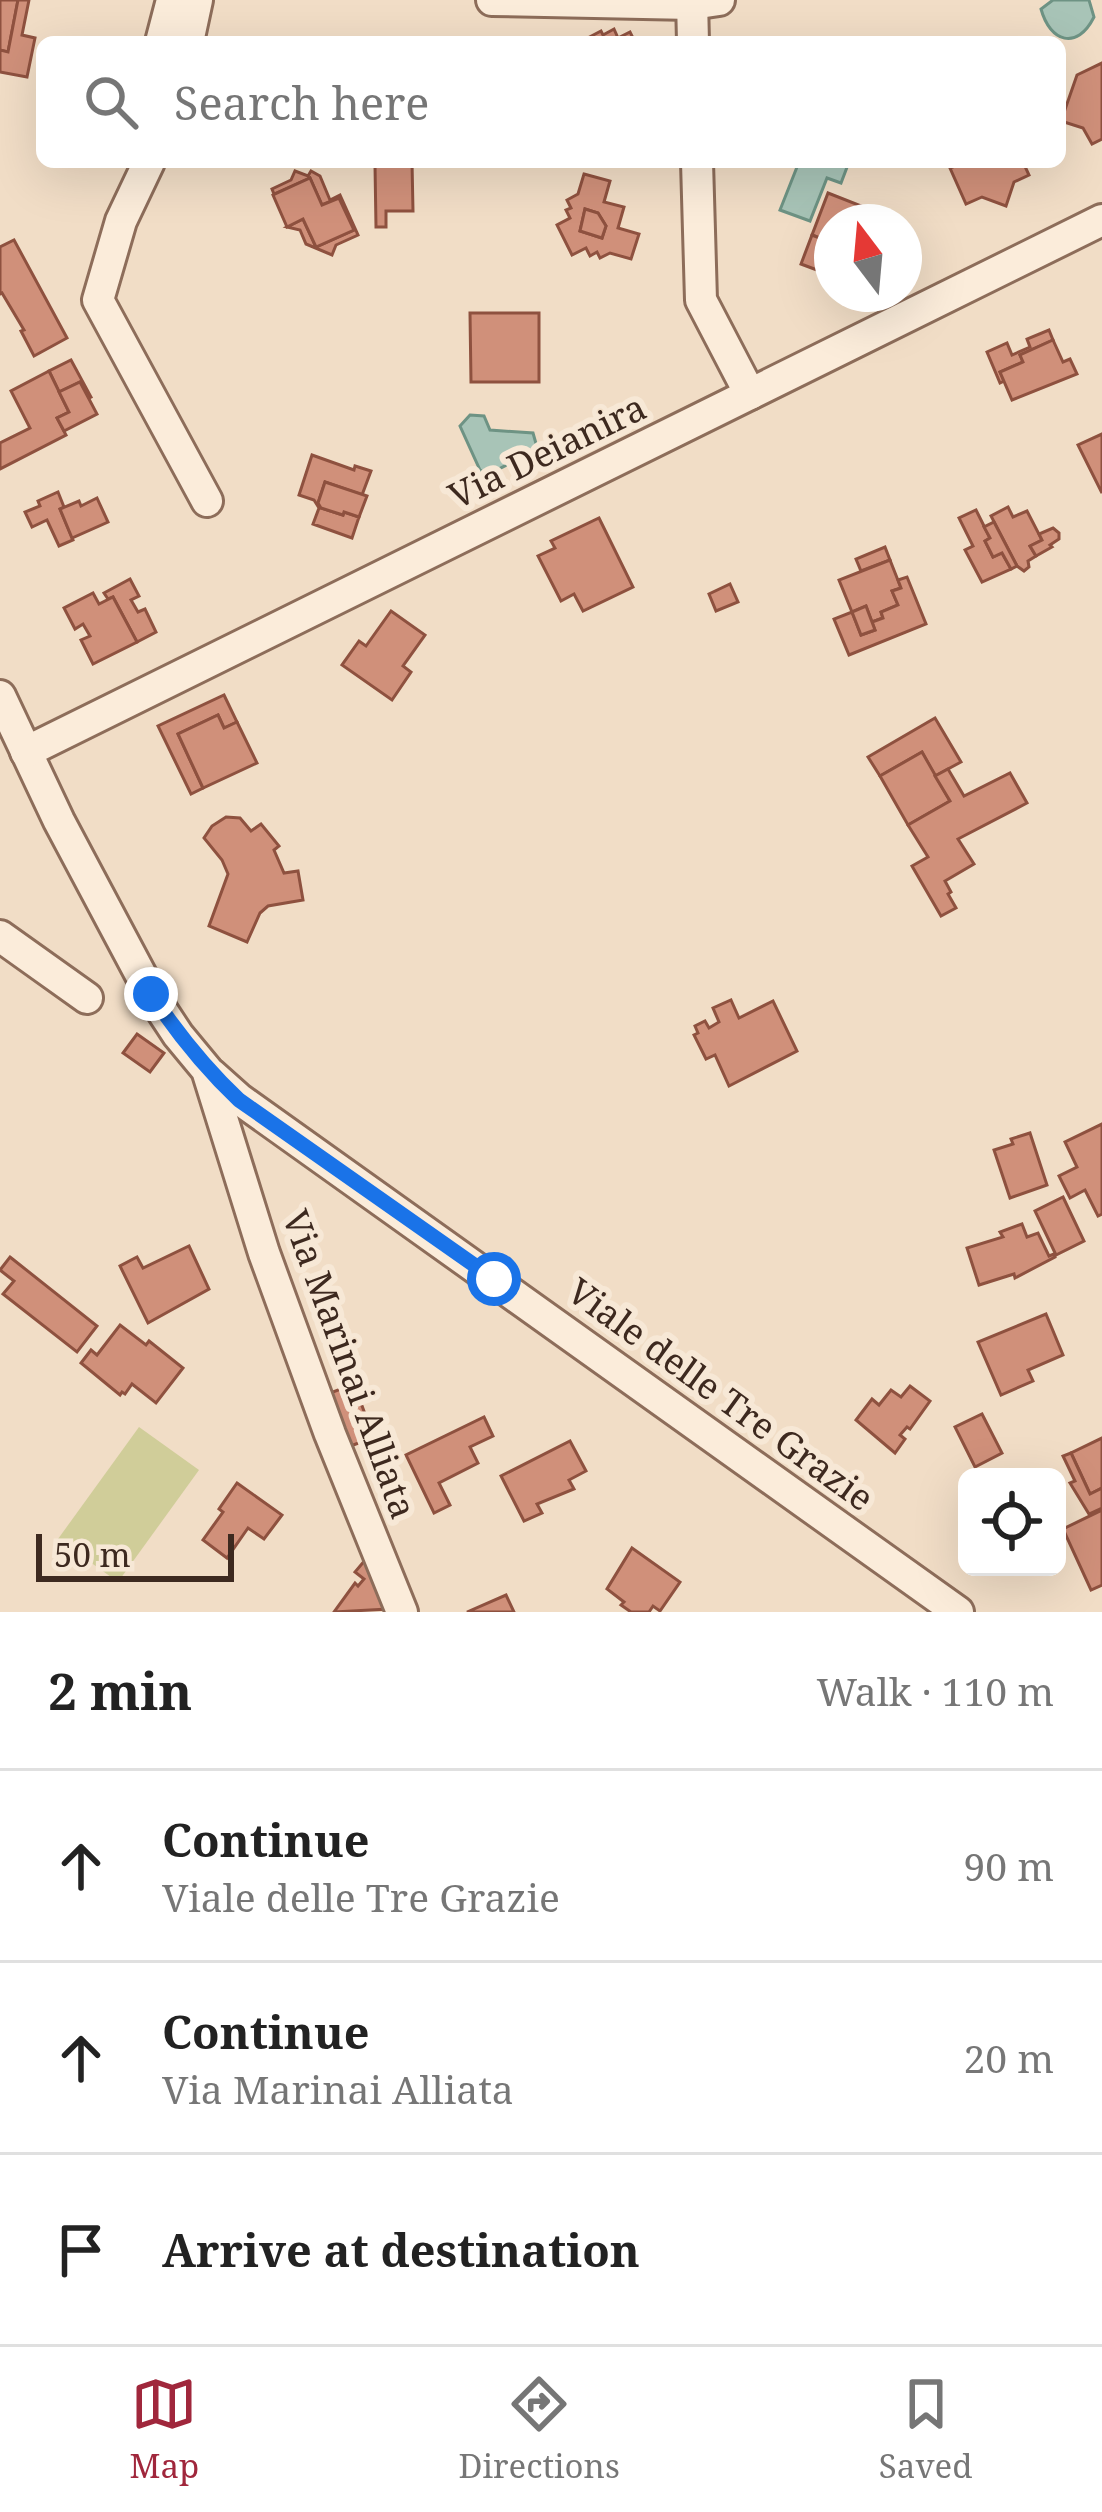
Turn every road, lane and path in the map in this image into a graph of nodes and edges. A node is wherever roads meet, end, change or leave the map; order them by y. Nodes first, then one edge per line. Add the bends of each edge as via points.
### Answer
1 (172, 0) edge
2 (197, 0) edge
3 (492, 0) edge
4 (701, 1) edge
5 (163, 36) edge
6 (189, 36) edge
7 (695, 36) edge
8 (146, 168) edge
9 (697, 168) edge
10 (1102, 220) edge
11 (750, 394) junction
12 (207, 501) dead end
13 (0, 696) edge
14 (26, 752) junction
15 (0, 936) edge
16 (87, 998) dead end
17 (207, 1070) junction
18 (403, 1612) edge
19 (958, 1612) edge

1 - 5 street
2 - 6 street
3 - 4 street
4 - 7 street
8 - 12 street via 98,300
9 - 11 street via 701,300
10 - 11 street, Via Deianira
11 - 14 street, Via Deianira
13 - 14 street, Via Marinai Alliata
14 - 17 street, Via Marinai Alliata via 151,994
15 - 16 street
17 - 18 street, Via Marinai Alliata via 264,1253
17 - 19 street, Viale delle Tre Grazie

